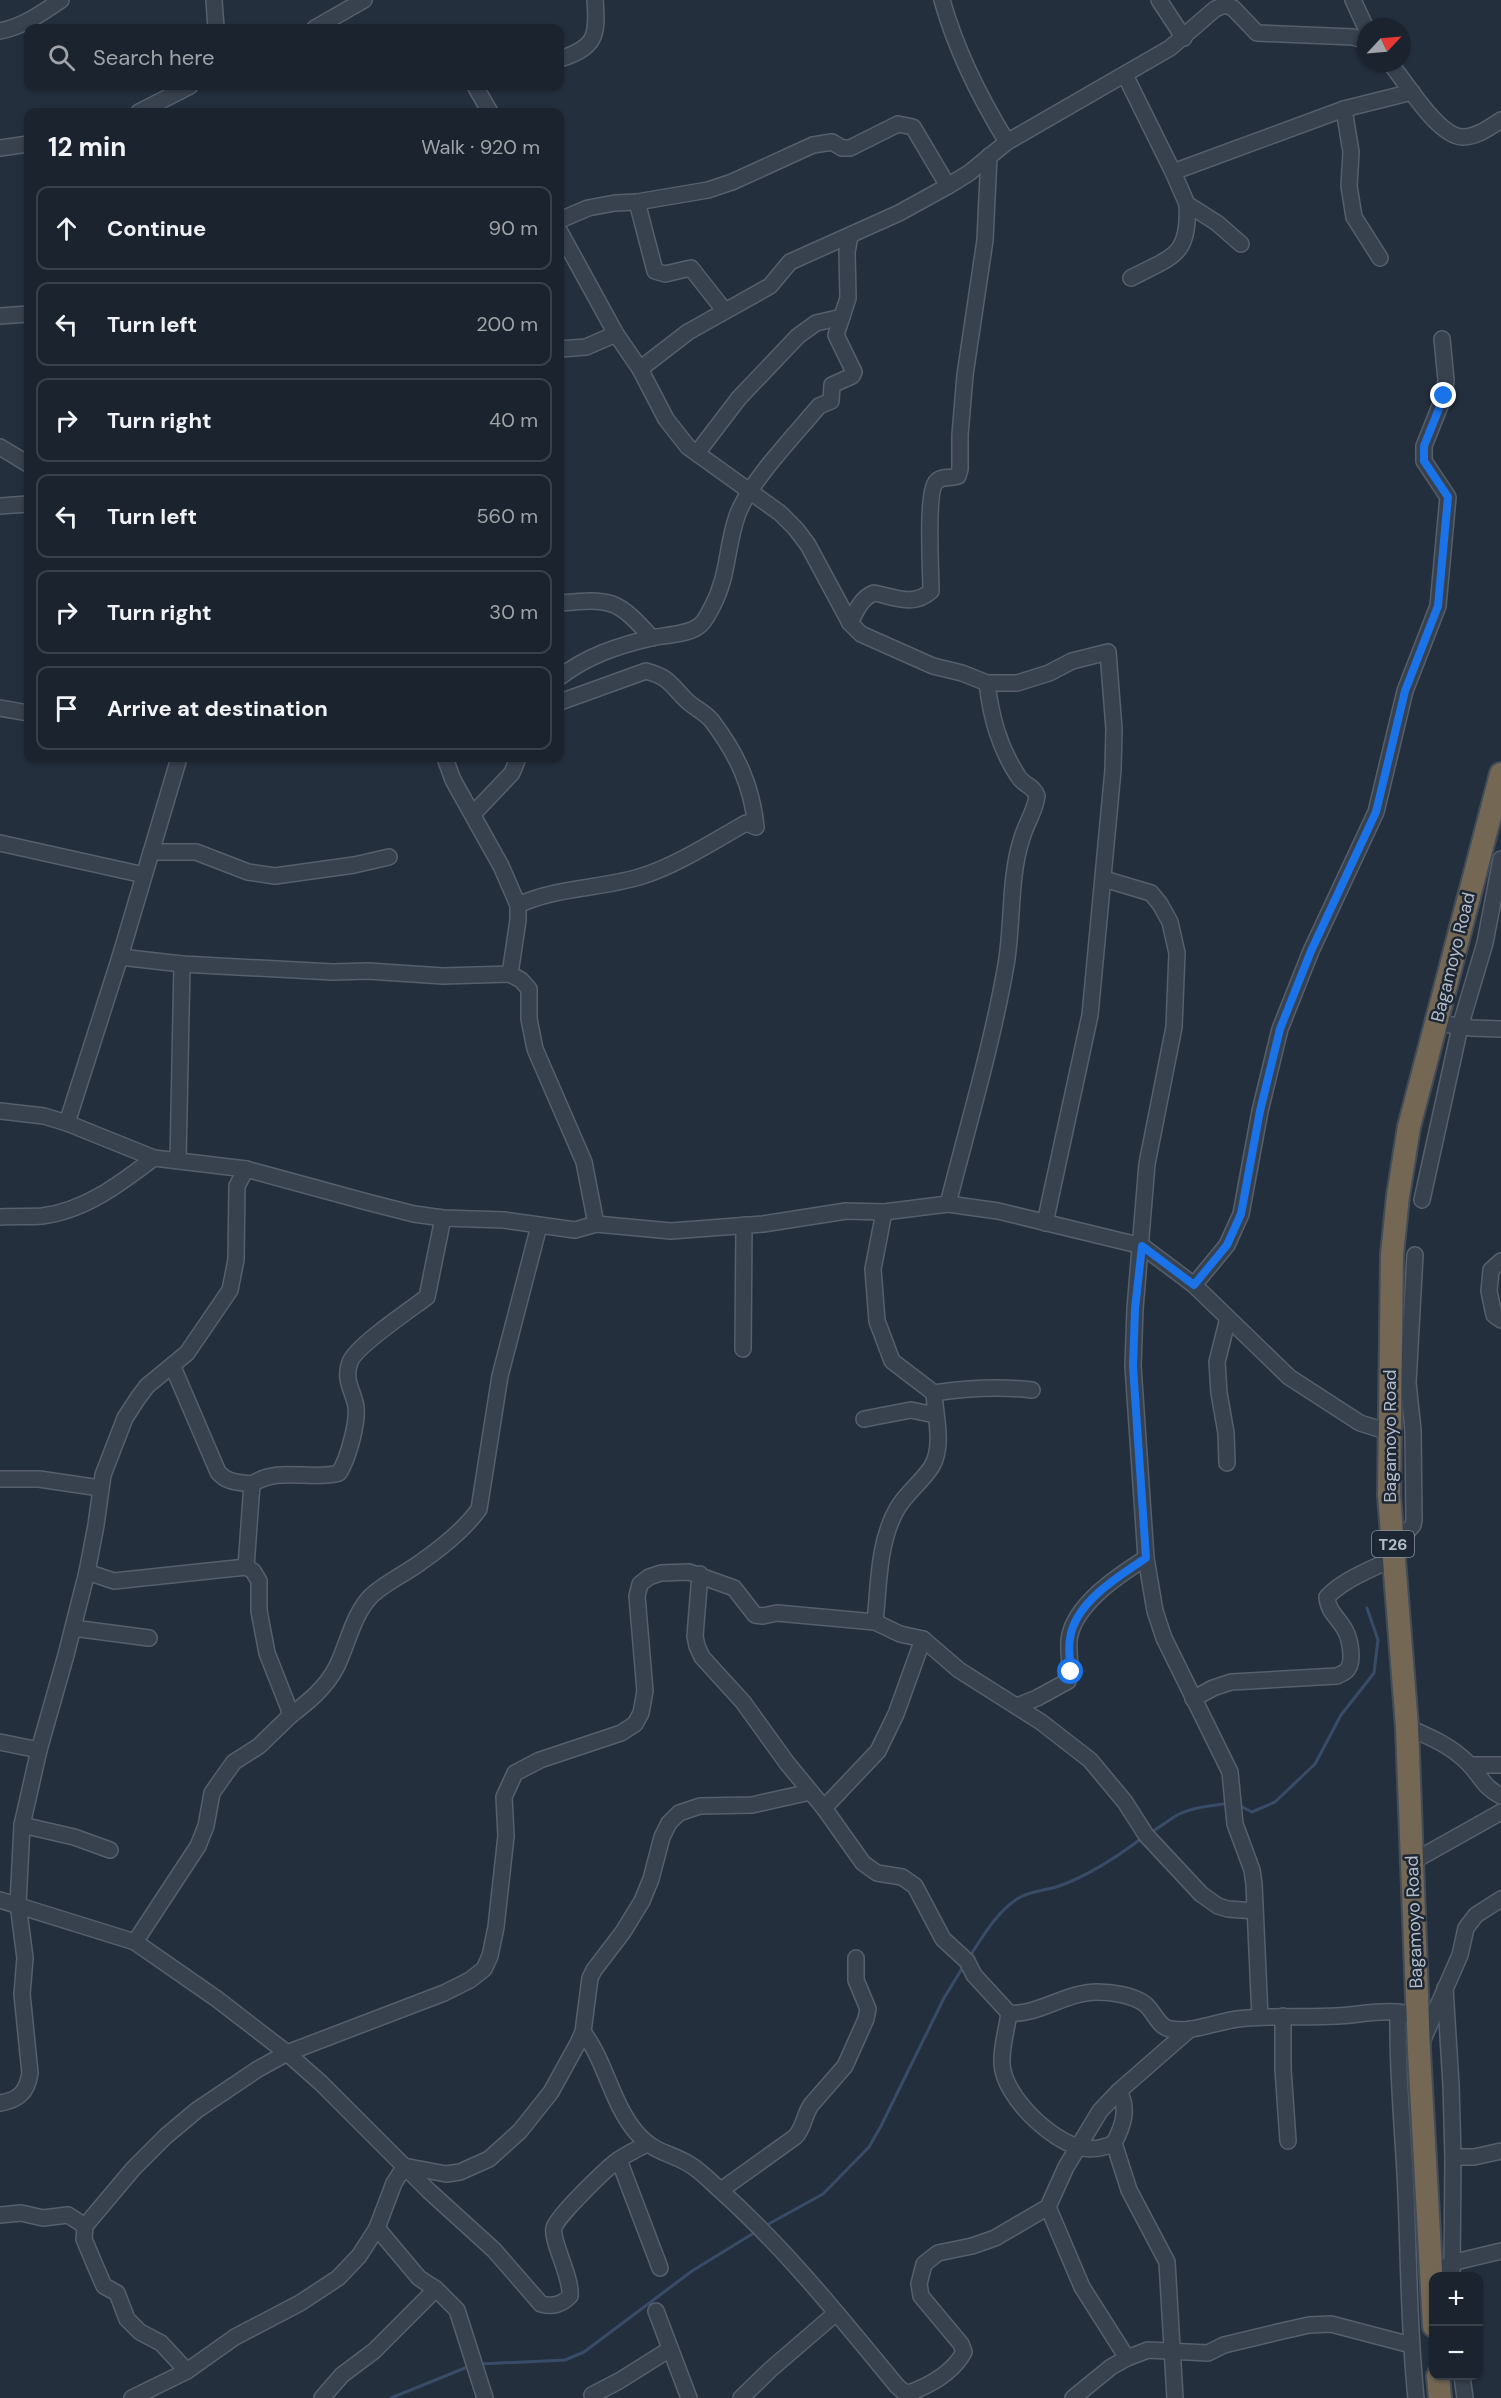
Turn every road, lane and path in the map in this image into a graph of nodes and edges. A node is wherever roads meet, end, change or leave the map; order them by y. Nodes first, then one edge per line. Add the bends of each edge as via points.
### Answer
1 (61, 0) edge
2 (214, 0) edge
3 (364, 0) edge
4 (595, 0) edge
5 (942, 0) edge
6 (1159, 0) edge
7 (1353, 0) edge
8 (1361, 18) edge
9 (216, 24) edge
10 (322, 24) edge
11 (0, 31) edge
12 (1184, 38) junction
13 (1357, 39) edge
14 (564, 57) edge
15 (1397, 72) edge
16 (1125, 75) junction
17 (182, 90) edge
18 (477, 90) edge
19 (1412, 92) junction
20 (147, 108) edge
21 (488, 108) edge
22 (1344, 109) junction
23 (1501, 120) edge
24 (1007, 142) junction
25 (24, 145) edge
26 (0, 148) edge
27 (989, 156) junction
28 (1173, 171) junction
29 (948, 186) junction
30 (637, 202) junction
31 (1187, 204) junction
32 (564, 218) edge
33 (850, 236) junction
34 (564, 239) edge
35 (1241, 244) dead end
36 (1380, 258) dead end
37 (1131, 278) dead end
38 (724, 310) junction
39 (24, 314) edge
40 (0, 316) edge
41 (842, 317) junction
42 (616, 334) junction
43 (1442, 339) dead end
44 (564, 350) edge
45 (640, 369) junction
46 (0, 447) edge
47 (697, 453) junction
48 (24, 462) edge
49 (749, 491) junction
50 (24, 504) edge
51 (0, 506) edge
52 (564, 603) edge
53 (850, 623) junction
54 (652, 638) junction
55 (564, 674) edge
56 (987, 683) junction
57 (564, 701) edge
58 (0, 708) edge
59 (24, 712) edge
60 (178, 762) edge
61 (446, 762) edge
62 (516, 762) edge
63 (1499, 787) edge
64 (473, 814) junction
65 (0, 843) edge
66 (151, 852) junction
67 (389, 857) dead end
68 (1501, 859) edge
69 (144, 875) junction
70 (1104, 879) junction
71 (518, 905) junction
72 (120, 957) junction
73 (182, 964) junction
74 (510, 974) junction
75 (1437, 1023) junction
76 (1460, 1027) junction
77 (1501, 1029) edge
78 (0, 1111) edge
79 (67, 1122) junction
80 (154, 1158) junction
81 (178, 1161) junction
82 (246, 1168) junction
83 (1422, 1200) dead end
84 (948, 1204) junction
85 (884, 1212) junction
86 (0, 1217) edge
87 (443, 1218) junction
88 (1045, 1223) junction
89 (596, 1224) junction
90 (744, 1225) junction
91 (539, 1226) junction
92 (1142, 1246) junction
93 (1415, 1254) dead end
94 (1501, 1261) edge
95 (1194, 1285) junction
96 (1228, 1318) junction
97 (1501, 1320) edge
98 (743, 1348) dead end
99 (173, 1367) junction
100 (1399, 1384) junction
101 (1032, 1390) dead end
102 (934, 1393) junction
103 (935, 1415) junction
104 (864, 1419) dead end
105 (1389, 1432) junction
106 (1227, 1463) dead end
107 (0, 1479) edge
108 (252, 1484) junction
109 (100, 1488) junction
110 (1393, 1553) junction
111 (1146, 1558) junction
112 (246, 1567) junction
113 (87, 1572) junction
114 (700, 1574) junction
115 (875, 1622) junction
116 (73, 1628) junction
117 (149, 1638) dead end
118 (923, 1639) junction
119 (1193, 1699) junction
120 (1017, 1706) junction
121 (290, 1716) junction
122 (1407, 1727) junction
123 (0, 1742) edge
124 (39, 1750) junction
125 (1470, 1765) junction
126 (1501, 1766) edge
127 (810, 1792) junction
128 (1501, 1796) edge
129 (824, 1808) junction
130 (1501, 1812) edge
131 (22, 1825) junction
132 (110, 1850) dead end
133 (1412, 1862) junction
134 (1501, 1899) edge
135 (0, 1900) edge
136 (18, 1904) junction
137 (1255, 1911) junction
138 (135, 1942) junction
139 (856, 1958) dead end
140 (1445, 1988) junction
141 (1009, 2013) junction
142 (1408, 2015) junction
143 (1283, 2016) junction
144 (1260, 2017) junction
145 (1190, 2029) junction
146 (583, 2032) junction
147 (1419, 2051) junction
148 (287, 2053) junction
149 (1119, 2091) junction
150 (0, 2103) edge
151 (1288, 2141) dead end
152 (1114, 2143) junction
153 (647, 2144) junction
154 (1079, 2147) junction
155 (1501, 2151) edge
156 (1453, 2157) junction
157 (619, 2160) junction
158 (405, 2168) junction
159 (721, 2190) junction
160 (1048, 2207) junction
161 (0, 2215) edge
162 (85, 2226) junction
163 (377, 2228) junction
164 (1501, 2251) edge
165 (660, 2268) dead end
166 (1451, 2270) edge
167 (1430, 2272) edge
168 (436, 2289) junction
169 (656, 2310) dead end
170 (836, 2313) junction
171 (1411, 2345) junction
172 (670, 2349) junction
173 (1173, 2351) junction
174 (1127, 2358) junction
175 (188, 2371) junction
176 (1438, 2380) edge
177 (1463, 2380) edge
178 (592, 2396) dead end
179 (909, 2396) edge
180 (132, 2398) edge
181 (322, 2398) edge
182 (484, 2398) edge
183 (689, 2398) edge
184 (741, 2398) edge
185 (1073, 2398) edge
186 (1175, 2398) edge
187 (1416, 2398) edge
188 (1440, 2398) edge
189 (1465, 2398) edge

1 - 11 street via 41,14
2 - 9 street
3 - 10 street
4 - 14 street via 597,32 591,43
5 - 24 street via 981,96
6 - 12 street
7 - 8 street
12 - 13 street via 1215,9 1225,5 1233,8 1257,33
12 - 16 street
15 - 19 street
16 - 24 street
16 - 28 street
17 - 20 street
18 - 21 street
19 - 22 street
19 - 23 street via 1447,133 1463,137
22 - 28 street
22 - 36 street via 1351,152 1354,217
24 - 27 street
25 - 26 street
27 - 29 street
27 - 53 street via 985,240 965,375 960,469 958,476 943,477 932,489 931,591 913,601 868,595
28 - 31 street
29 - 30 street via 913,128 898,124 850,148 832,142 813,146 708,190
29 - 33 street
30 - 32 street via 588,208
30 - 38 street via 655,271 691,268
31 - 35 street
31 - 37 street via 1185,241 1178,252
33 - 38 street via 790,262 770,286
33 - 41 street via 848,298
34 - 42 street
38 - 45 street
39 - 40 street
41 - 47 street via 816,323 798,336 739,398
41 - 49 street via 836,335 853,369 852,376 832,385 831,401 819,406
42 - 44 street via 586,347
42 - 45 street
43 - 95 street via 1444,396 1424,446 1424,461 1448,497 1438,606 1405,691 1376,812 1311,951 1280,1029 1241,1214 1227,1245
45 - 47 street via 666,419
46 - 48 street
47 - 49 street
49 - 53 street via 796,529
49 - 54 street via 736,521 721,590 704,622 690,631
50 - 51 street
52 - 54 street via 613,603
53 - 56 street via 861,634 933,666
54 - 55 street via 601,652
56 - 70 street via 1029,680 1072,661 1108,652 1114,729
56 - 84 street via 996,731 1004,750 1019,778 1037,796 1022,838 1001,991
57 - 71 street via 646,671 659,674 711,720 742,767 754,802 756,827 746,823 655,872 547,894
58 - 59 street
60 - 66 street
61 - 64 street
62 - 64 street via 512,773
63 - 75 highway, Bagamoyo Road / T26
64 - 71 street
65 - 69 street
66 - 67 street via 196,852 248,872 275,876
66 - 69 street
68 - 76 street via 1485,943
69 - 72 street
70 - 88 street via 1090,1016
70 - 92 street via 1151,893 1170,922 1177,954 1174,1027 1147,1164
71 - 74 street
72 - 73 street
72 - 79 street
73 - 74 street via 443,976
73 - 81 street
74 - 89 street via 529,989 535,1049 584,1162
75 - 76 street
75 - 100 highway, Bagamoyo Road / T26 via 1409,1127 1398,1196 1392,1255
76 - 77 street
76 - 83 street
78 - 79 street
79 - 80 street
80 - 81 street
80 - 86 street via 116,1186 76,1208 44,1216
81 - 82 street
82 - 87 street via 367,1202
82 - 99 street via 237,1186 236,1260 230,1290 188,1353
84 - 85 street
84 - 88 street
85 - 90 street via 846,1211
85 - 102 street via 873,1269 877,1321 892,1362
87 - 91 street via 504,1220
87 - 108 street via 427,1297 357,1351 350,1362 346,1379 357,1417 339,1473 273,1475
88 - 92 street
89 - 90 street via 671,1231
89 - 91 street via 576,1230
90 - 98 street
91 - 121 street via 500,1376 479,1509 472,1520 422,1562 371,1596 361,1608 336,1668 321,1691
92 - 95 street
92 - 111 street via 1133,1366
93 - 100 street
94 - 97 street via 1491,1270 1489,1292 1494,1315
95 - 96 street
96 - 105 street via 1289,1377 1360,1423
96 - 106 street via 1217,1362
99 - 108 street via 218,1472 230,1481
99 - 109 street via 147,1386 125,1418
100 - 105 highway, Bagamoyo Road / T26
100 - 110 street via 1413,1430 1414,1520
101 - 102 street via 971,1388
102 - 103 street
103 - 104 street via 911,1410
103 - 115 street via 937,1455 897,1509 888,1532
105 - 110 highway, Bagamoyo Road / T26
107 - 109 street via 39,1479
108 - 112 street
109 - 113 street
110 - 119 street via 1327,1597 1328,1608 1348,1638 1350,1655 1346,1671 1337,1676 1231,1682
110 - 122 highway, Bagamoyo Road / T26
111 - 119 street via 1155,1611
111 - 120 street via 1099,1591 1077,1621 1069,1640 1068,1682
112 - 113 street via 114,1581
112 - 121 street via 260,1581 259,1611 267,1653
113 - 116 street
114 - 115 street via 734,1588 755,1615 777,1613
114 - 127 street via 696,1646
114 - 148 street via 661,1573 640,1584 637,1596 645,1691 635,1724 621,1734 540,1760 515,1773 504,1797 506,1836 496,1927 484,1969 444,1993
115 - 118 street
116 - 117 street
116 - 124 street
118 - 120 street via 959,1670
118 - 129 street via 878,1751
119 - 137 street via 1230,1772 1235,1824 1252,1870
120 - 137 street via 1090,1760 1146,1835 1201,1894 1218,1906
121 - 138 street via 259,1746 234,1762 220,1780 212,1793 198,1846
122 - 125 street via 1449,1745
122 - 133 highway, Bagamoyo Road / T26
123 - 124 street
124 - 131 street
125 - 126 street
125 - 128 street via 1485,1786
127 - 129 street
127 - 146 street via 752,1805 690,1808 669,1822 642,1901 590,1978
129 - 141 street via 863,1863 877,1873 902,1877 915,1886 943,1939 967,1961 974,1975
130 - 133 street
131 - 132 street via 74,1836
131 - 136 street
133 - 142 highway, Bagamoyo Road / T26
134 - 140 street via 1470,1921
135 - 136 street
136 - 138 street
136 - 150 street via 25,1958 22,1994 30,2073 28,2086 20,2097
137 - 144 street
138 - 148 street
139 - 159 street via 856,1980 868,2009 850,2059 806,2113 801,2131
140 - 147 street
140 - 156 street
141 - 145 street via 1019,2014 1072,1995 1099,1992 1143,2003 1165,2027
141 - 154 street via 1002,2065 1006,2079 1026,2112
142 - 143 street
142 - 147 highway, Bagamoyo Road / T26
142 - 171 street via 1397,2067
143 - 144 street
143 - 151 street
144 - 145 street
145 - 149 street
146 - 153 street via 601,2060 620,2110
146 - 158 street via 551,2092 496,2153 460,2172 446,2174
147 - 167 highway, Bagamoyo Road / T26
148 - 158 street
148 - 162 street via 206,2104 166,2136
149 - 152 street via 1125,2113
149 - 154 street via 1100,2111
152 - 154 street via 1098,2148
152 - 173 street via 1132,2198 1167,2262
153 - 157 street
153 - 159 street via 688,2163
154 - 160 street
155 - 156 street
156 - 166 street
157 - 158 street via 554,2228 571,2291 566,2301 551,2307 541,2304 494,2250
157 - 165 street
158 - 163 street via 394,2183
159 - 170 street via 794,2262
160 - 174 street via 1082,2287
160 - 179 street via 995,2238 938,2253 924,2264 919,2284 921,2296 964,2352 958,2362 932,2383
161 - 162 street via 68,2215
162 - 175 street via 84,2239 104,2286 117,2293 127,2319 140,2332 161,2343
163 - 168 street via 419,2278
163 - 175 street via 359,2256 338,2278 235,2337
164 - 166 street
168 - 181 street
168 - 182 street via 457,2310
169 - 172 street
170 - 179 street
170 - 184 street
171 - 173 street via 1331,2324 1268,2334 1208,2353
171 - 187 street
172 - 178 street
172 - 183 street
173 - 174 street via 1148,2350
173 - 186 street
174 - 185 street
175 - 180 street
176 - 188 highway
177 - 189 street

